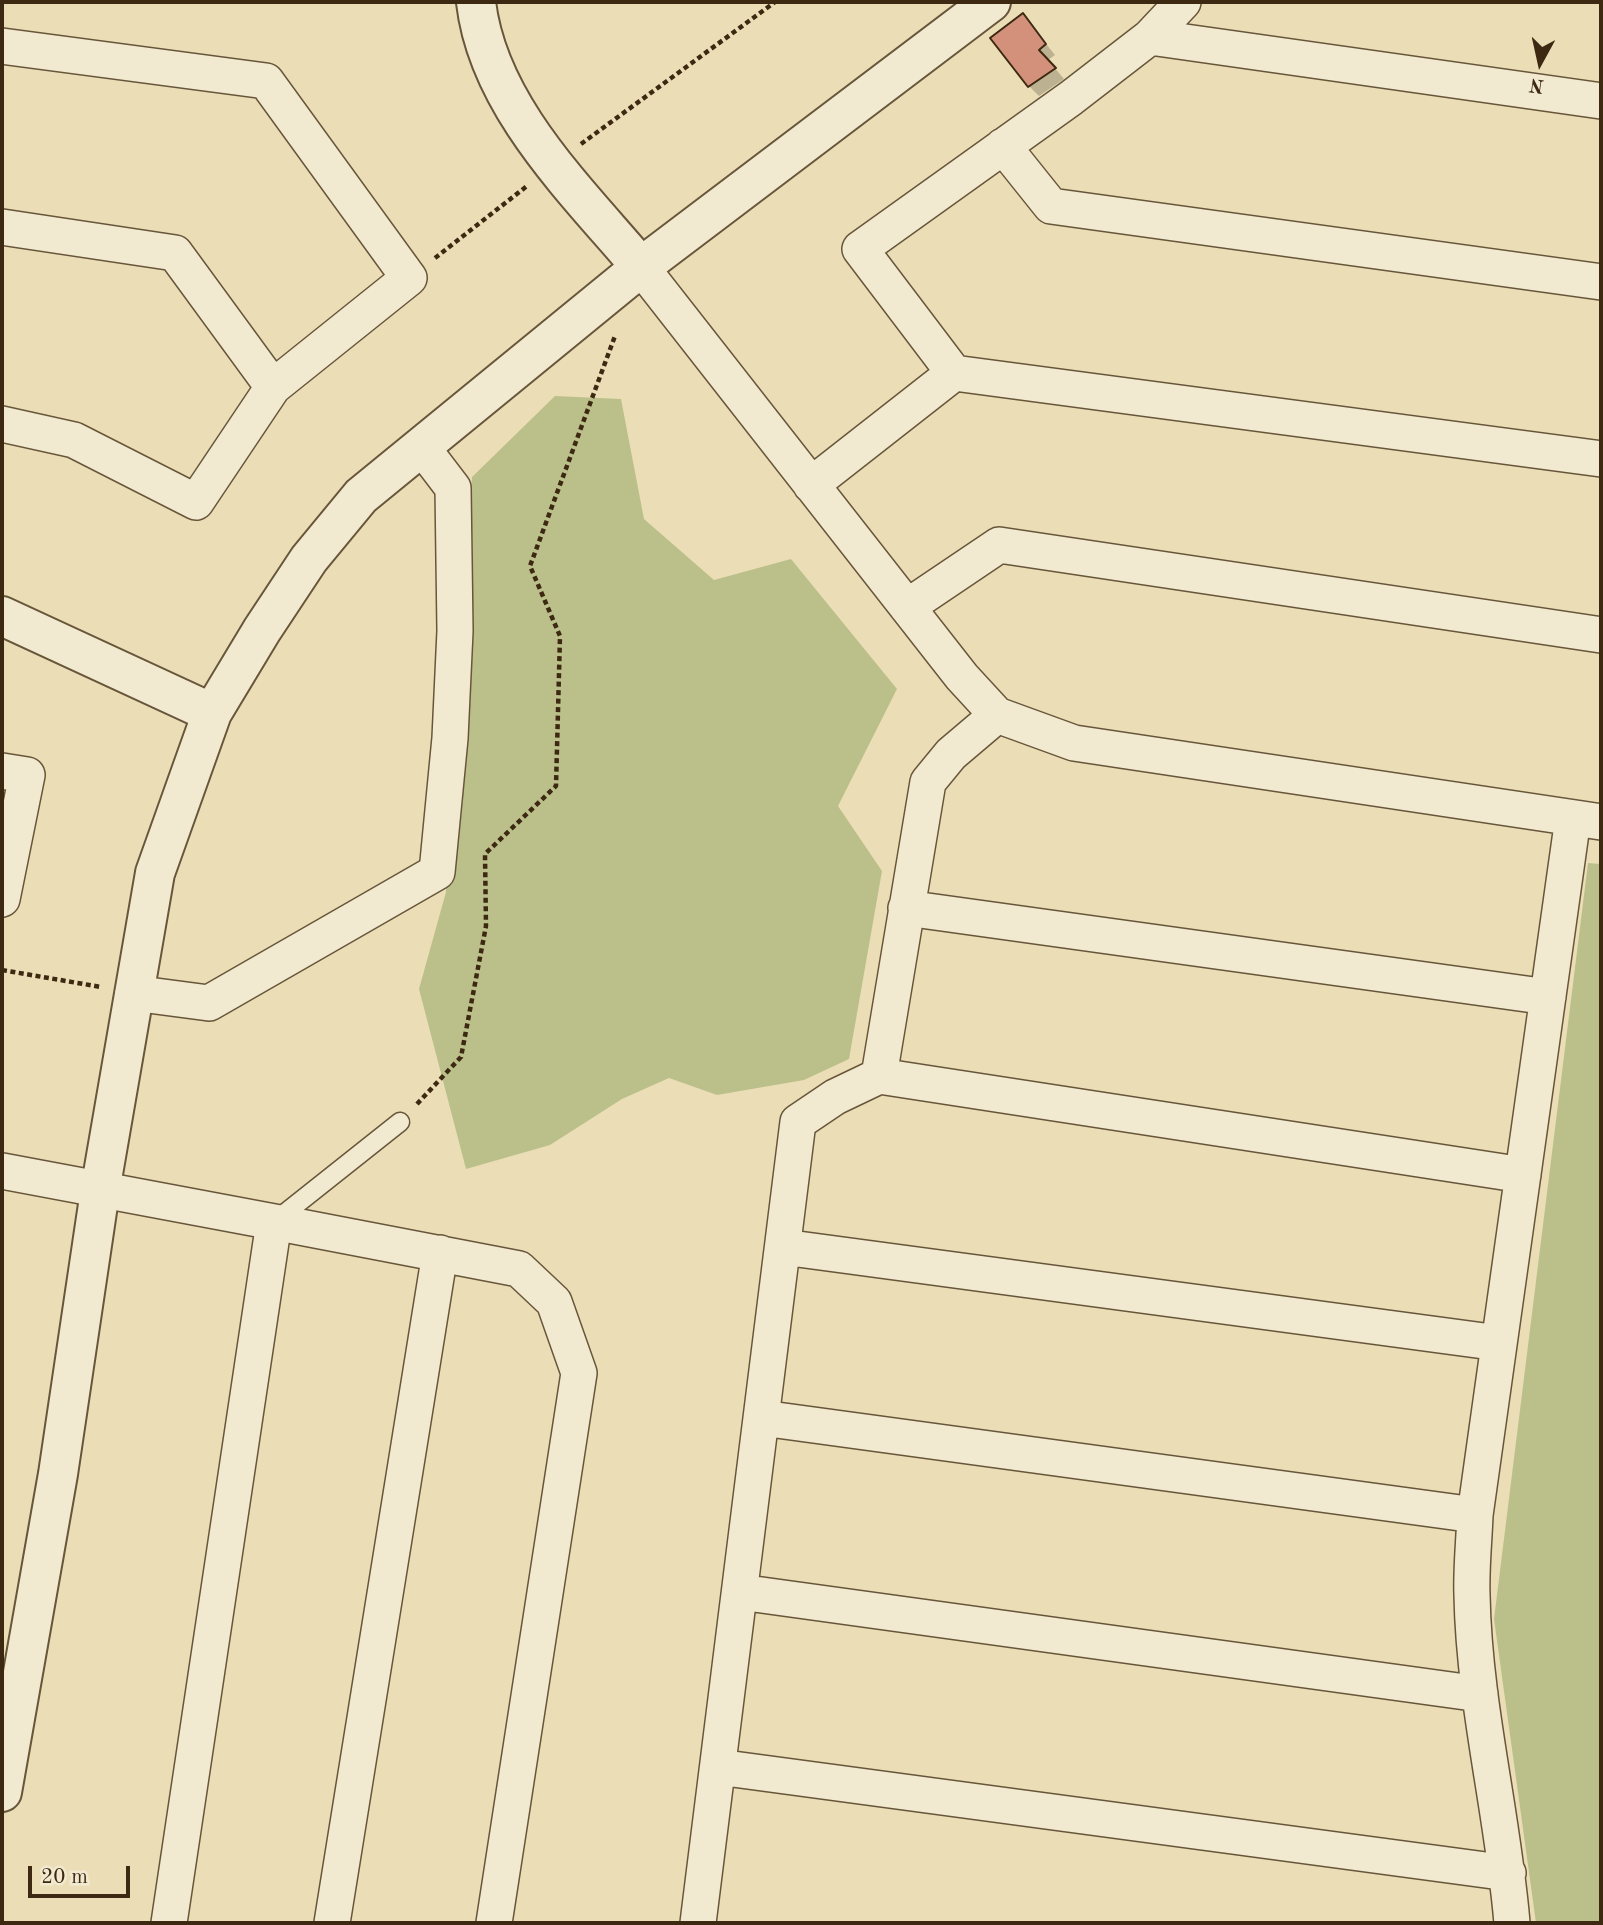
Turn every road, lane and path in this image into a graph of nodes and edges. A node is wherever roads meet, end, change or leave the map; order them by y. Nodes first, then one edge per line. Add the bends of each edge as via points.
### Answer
1 (476, 2) edge
2 (775, 2) edge
3 (991, 2) edge
4 (1182, 2) edge
5 (1150, 37) junction
6 (2, 46) edge
7 (1601, 101) edge
8 (1003, 146) junction
9 (555, 164) junction
10 (2, 227) edge
11 (641, 267) junction
12 (409, 278) junction
13 (1601, 282) edge
14 (617, 332) dead end
15 (954, 373) junction
16 (273, 387) junction
17 (2, 424) edge
18 (421, 446) junction
19 (1601, 459) edge
20 (811, 485) junction
21 (907, 607) junction
22 (2, 616) edge
23 (1601, 635) edge
24 (212, 713) junction
25 (997, 715) junction
26 (2, 771) edge
27 (1587, 820) edge
28 (2, 899) edge
29 (906, 908) junction
30 (2, 970) edge
31 (132, 993) junction
32 (1548, 997) junction
33 (879, 1076) junction
34 (400, 1122) joint
35 (2, 1171) edge
36 (1523, 1175) junction
37 (100, 1191) junction
38 (274, 1222) junction
39 (783, 1247) junction
40 (440, 1253) junction
41 (1500, 1343) junction
42 (762, 1418) junction
43 (1475, 1515) junction
44 (740, 1592) junction
45 (1480, 1694) junction
46 (718, 1767) junction
47 (2, 1792) edge
48 (1508, 1873) junction
49 (169, 1923) edge
50 (332, 1923) edge
51 (494, 1923) edge
52 (698, 1923) edge
53 (1512, 1923) edge

1 - 9 street via 488,55 516,110
2 - 9 path
3 - 11 street
4 - 5 street
5 - 7 street
5 - 8 street
6 - 12 street via 265,80
8 - 13 street via 1051,206
8 - 15 street via 860,249
9 - 11 street
9 - 12 path
10 - 16 street via 176,253
11 - 18 street
11 - 20 street
12 - 16 street
14 - 34 path via 530,566 559,636 556,786 485,854 486,926 461,1057
15 - 19 street
15 - 20 street
16 - 17 street via 196,502 74,440
18 - 24 street via 361,496 309,559
18 - 31 street via 453,488 456,631 437,872 209,1003
20 - 21 street
21 - 23 street via 999,545
21 - 25 street
22 - 24 street
24 - 31 street via 155,873
25 - 27 street via 1073,743
25 - 29 street via 951,754 928,782
26 - 28 street via 27,775
27 - 32 street
29 - 32 street
29 - 33 street
30 - 31 path
31 - 37 street
32 - 36 street
33 - 36 street
33 - 39 street via 835,1097 799,1122
34 - 38 lane
35 - 37 street
36 - 41 street
37 - 38 street
37 - 47 street via 58,1474
38 - 40 street
38 - 49 street
39 - 41 street
39 - 42 street
40 - 50 street
40 - 51 street via 519,1269 554,1301 579,1373
41 - 43 street
42 - 43 street
42 - 44 street
43 - 45 street via 1472,1595
44 - 45 street
44 - 46 street
45 - 48 street
46 - 48 street
46 - 52 street
48 - 53 street

